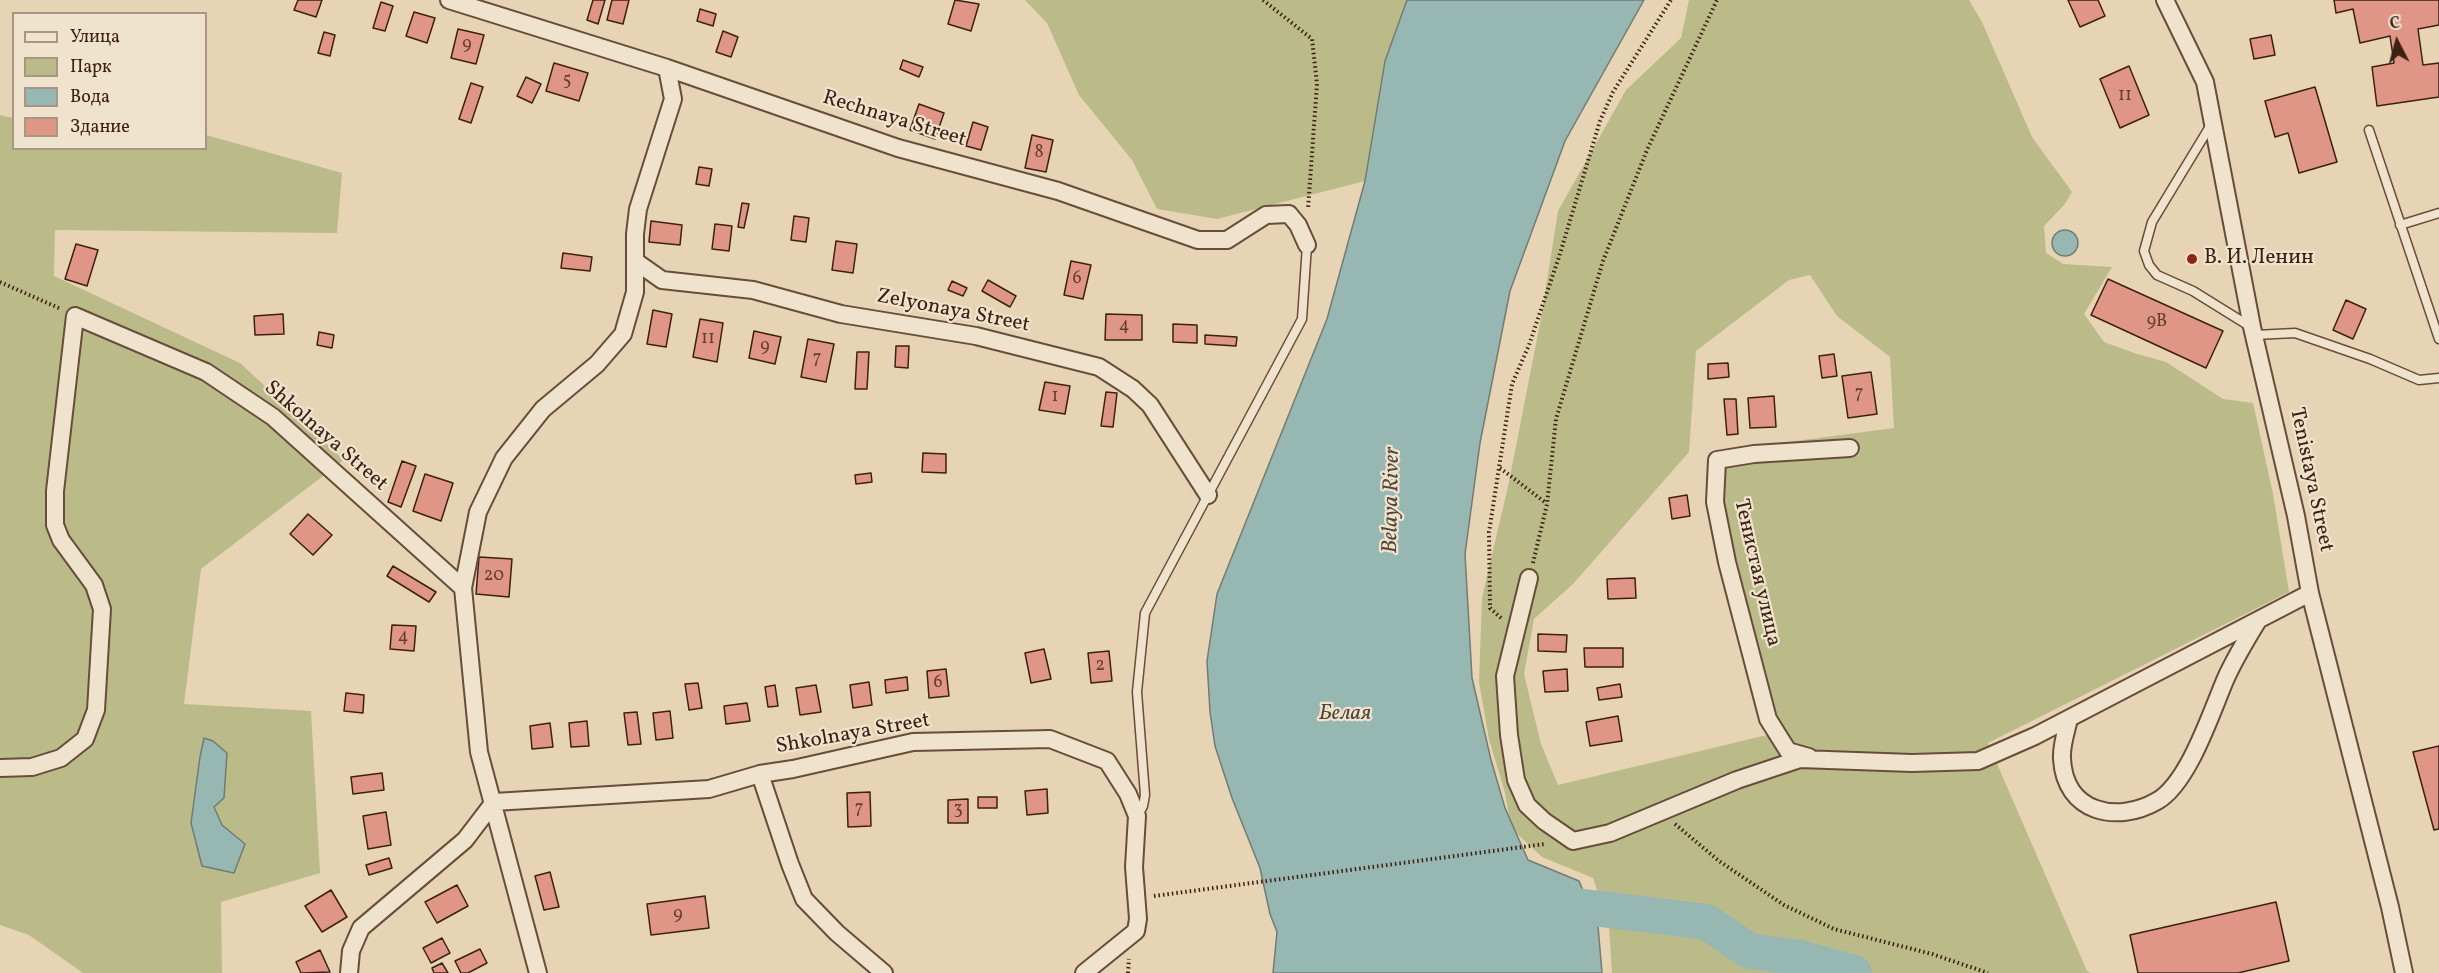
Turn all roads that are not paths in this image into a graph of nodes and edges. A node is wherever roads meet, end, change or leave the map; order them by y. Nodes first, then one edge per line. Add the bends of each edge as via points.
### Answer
1 (449, 0) edge
2 (2165, 0) edge
3 (667, 68) junction
4 (2213, 121) junction
5 (2369, 130) dead end
6 (2439, 213) edge
7 (2400, 225) junction
8 (1307, 245) joint
9 (634, 261) junction
10 (2253, 331) junction
11 (2439, 339) edge
12 (2439, 378) edge
13 (1850, 448) dead end
14 (1208, 495) junction
15 (1529, 578) road end
16 (463, 588) junction
17 (2310, 593) junction
18 (2259, 620) junction
19 (2068, 718) junction
20 (1822, 760) junction
21 (0, 768) edge
22 (760, 774) junction
23 (494, 802) junction
24 (1137, 816) junction
25 (349, 973) edge
26 (538, 973) edge
27 (884, 973) edge
28 (1084, 973) edge
29 (2404, 973) edge

1 - 3 street, Rechnaya Street
2 - 4 street, Tenistaya Street via 2205,81
3 - 8 street, Rechnaya Street via 898,148 1058,191 1198,240 1227,240 1266,215 1289,214
3 - 9 street via 673,99 638,209
4 - 10 street, Tenistaya Street
4 - 10 lane via 2152,222 2144,251 2157,275 2193,291
5 - 7 lane
6 - 7 lane
7 - 11 lane
8 - 14 lane via 1302,319
9 - 14 street, Zelyonaya Street via 662,280 753,290 841,314 976,336 1099,367 1150,405
9 - 16 street via 635,292 623,334 597,364 543,409 504,458 478,512
10 - 12 lane via 2295,333 2419,380
10 - 17 street, Tenistaya Street
13 - 20 street, Тенистая улица via 1718,460 1715,502 1768,719 1788,751
14 - 24 lane via 1145,613 1137,692 1145,795
15 - 20 street via 1505,676 1516,780 1527,805 1573,841 1610,833 1737,780 1800,759
16 - 21 street, Shkolnaya Street via 273,417 206,372 75,316 55,491 56,525 94,585 102,609 96,710 85,739 61,758 32,767
16 - 23 street via 479,752
17 - 18 street
17 - 29 street, Tenistaya Street
18 - 19 street
18 - 19 street via 2238,652 2205,733 2180,777 2160,799 2139,810 2116,813 2092,809 2078,798 2066,780 2062,759
19 - 20 street via 1978,761
22 - 23 street, Shkolnaya Street via 709,789
22 - 24 street, Shkolnaya Street via 913,742 1050,739 1107,761
22 - 27 street via 804,898
23 - 25 street via 465,840 361,928 351,951
23 - 26 street
24 - 28 street, Shkolnaya Street via 1136,931

